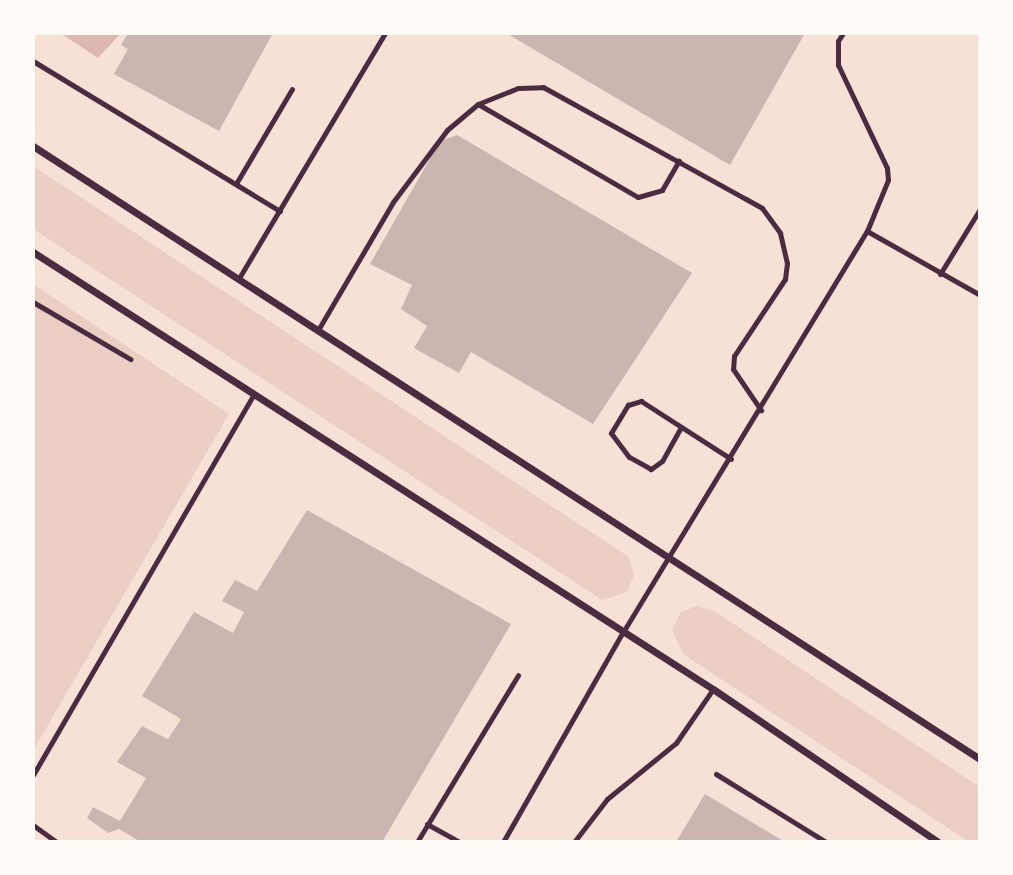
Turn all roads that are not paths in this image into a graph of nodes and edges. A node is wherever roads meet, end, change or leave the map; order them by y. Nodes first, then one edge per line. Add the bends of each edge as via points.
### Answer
1 (385, 33) edge
2 (843, 33) edge
3 (33, 61) edge
4 (292, 89) dead end
5 (478, 104) junction
6 (33, 146) edge
7 (679, 161) junction
8 (237, 182) junction
9 (980, 209) edge
10 (280, 211) junction
11 (867, 231) junction
12 (33, 252) edge
13 (940, 274) junction
14 (239, 278) junction
15 (980, 295) edge
16 (33, 302) edge
17 (318, 330) junction
18 (130, 359) dead end
19 (253, 395) junction
20 (761, 410) junction
21 (681, 427) junction
22 (732, 459) junction
23 (671, 558) junction
24 (624, 632) junction
25 (518, 675) dead end
26 (713, 689) junction
27 (980, 759) edge
28 (716, 774) dead end
29 (33, 775) edge
30 (427, 824) junction
31 (33, 825) edge
32 (56, 842) edge
33 (417, 842) edge
34 (458, 842) edge
35 (503, 842) edge
36 (575, 842) edge
37 (826, 842) edge
38 (938, 842) edge

1 - 10 lane
2 - 11 lane via 838,41 838,65 887,168 888,180
3 - 8 lane
4 - 8 lane
5 - 7 lane via 518,89 543,87
5 - 7 lane via 638,197 662,190
5 - 17 lane via 447,130 393,202
6 - 14 street
7 - 20 lane via 761,208 780,233 787,263 785,279 734,356 733,369
8 - 10 lane
9 - 13 lane
10 - 14 lane
11 - 13 lane
11 - 20 lane
12 - 19 street
13 - 15 lane
14 - 17 street
16 - 18 lane
17 - 23 street
19 - 24 street
19 - 29 lane
20 - 22 lane
21 - 21 lane via 634,400 611,433 629,457 651,469 662,461
21 - 22 lane
22 - 23 lane
23 - 24 lane
23 - 27 street
24 - 26 street
24 - 35 lane
25 - 30 lane
26 - 36 lane via 676,743 607,799
26 - 38 street
28 - 37 lane
30 - 33 lane
30 - 34 lane
31 - 32 lane

